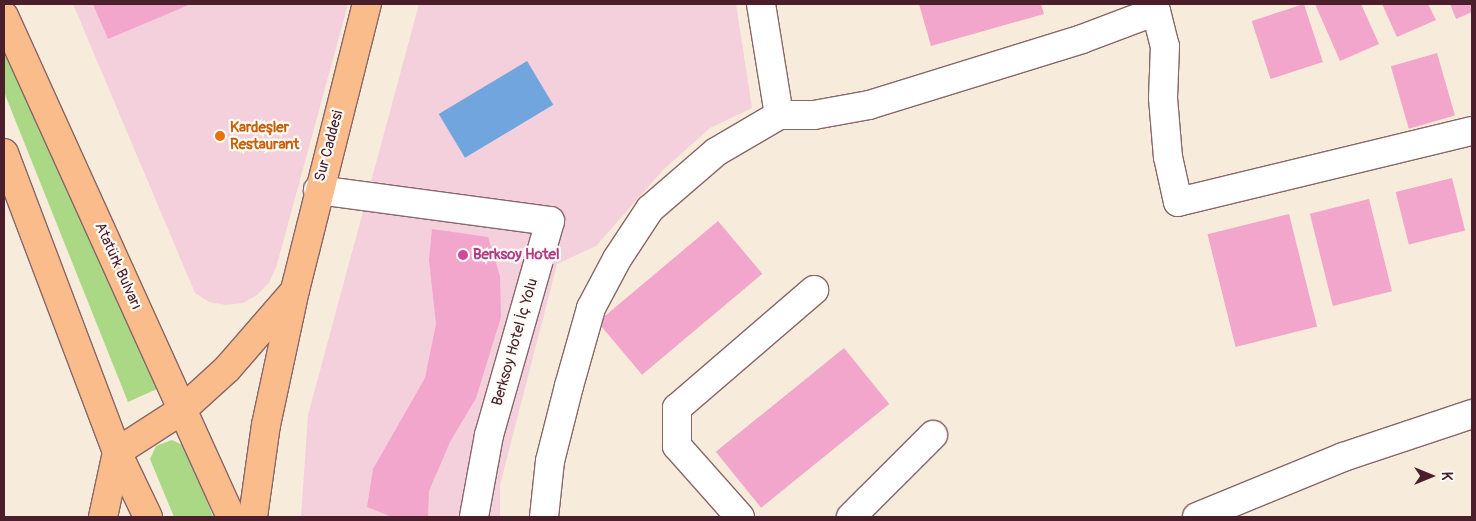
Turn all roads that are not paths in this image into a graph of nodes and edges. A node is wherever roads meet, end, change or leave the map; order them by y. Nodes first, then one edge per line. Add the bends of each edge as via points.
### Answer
1 (367, 4) edge
2 (761, 4) edge
3 (1166, 7) edge
4 (4, 16) edge
5 (779, 115) junction
6 (1472, 131) edge
7 (4, 153) edge
8 (318, 190) junction
9 (295, 290) junction
10 (814, 290) dead end
11 (182, 410) junction
12 (1472, 414) edge
13 (933, 434) dead end
14 (117, 452) junction
15 (103, 517) edge
16 (148, 517) edge
17 (231, 517) edge
18 (253, 517) edge
19 (474, 517) edge
20 (544, 517) edge
21 (740, 517) edge
22 (851, 517) edge
23 (1197, 517) edge

1 - 8 main road, Sur Caddesi
2 - 5 street
3 - 5 street via 1082,39 869,105 814,115
3 - 6 street via 1163,98 1168,156 1178,202
4 - 11 main road, Atatürk Bulvarı
5 - 20 street via 716,152 650,209 617,259 591,308 550,461
7 - 14 main road
8 - 9 main road, Sur Caddesi
8 - 19 street, Berksoy Hotel İç Yolu via 550,221 489,434
9 - 11 main road, Sur Caddesi via 227,369
9 - 18 main road, Sur Caddesi via 266,425
10 - 21 street via 677,408 677,446
11 - 14 main road, Sur Caddesi
11 - 17 main road, Atatürk Bulvarı
12 - 23 street via 1343,457
13 - 22 street
14 - 15 main road
14 - 16 main road

